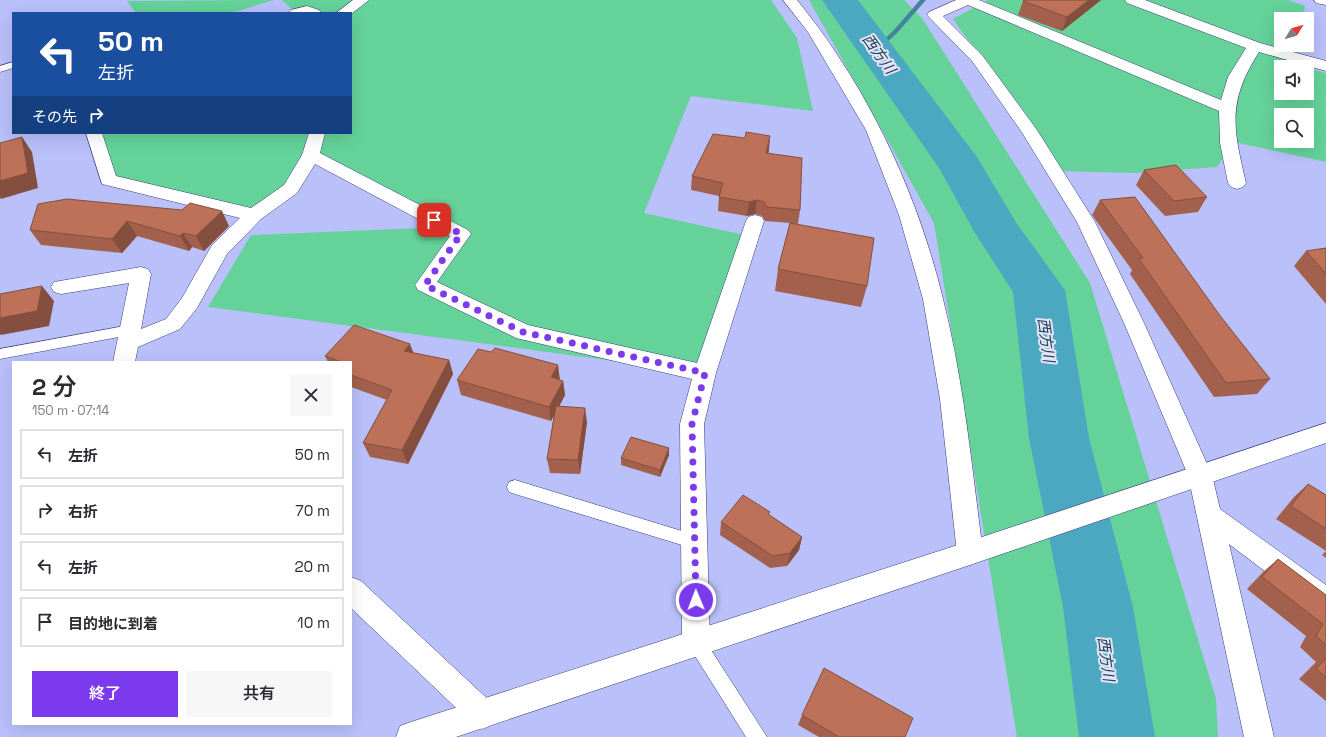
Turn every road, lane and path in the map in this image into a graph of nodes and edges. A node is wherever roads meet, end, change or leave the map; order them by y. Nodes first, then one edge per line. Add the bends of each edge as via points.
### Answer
1 (362, 0) edge
2 (790, 0) edge
3 (967, 0) edge
4 (1132, 0) edge
5 (1321, 0) edge
6 (1326, 1) edge
7 (300, 12) edge
8 (312, 12) edge
9 (344, 12) edge
10 (1255, 46) junction
11 (12, 65) edge
12 (1326, 66) edge
13 (0, 69) edge
14 (1226, 108) junction
15 (94, 134) edge
16 (317, 134) edge
17 (311, 155) junction
18 (1237, 183) dead end
19 (254, 215) junction
20 (755, 221) dead end
21 (61, 287) dead end
22 (127, 345) edge
23 (0, 354) edge
24 (705, 373) junction
25 (1326, 433) edge
26 (1200, 475) junction
27 (515, 487) dead end
28 (1210, 516) junction
29 (694, 542) junction
30 (981, 550) junction
31 (352, 591) edge
32 (1326, 601) edge
33 (696, 642) junction
34 (483, 714) junction
35 (411, 737) edge
36 (757, 737) edge
37 (1259, 737) edge

1 - 9 street
2 - 30 street via 814,30 874,130 908,215 933,299
3 - 14 street
3 - 26 street via 934,15 977,58 1029,130 1086,222 1134,323
4 - 10 street
5 - 6 street
7 - 8 street
10 - 12 street
10 - 14 street via 1235,78
11 - 13 lane
14 - 18 street via 1228,148
15 - 19 street via 108,180
16 - 17 street
17 - 19 street via 292,189
17 - 24 street via 461,234 425,285 523,332
19 - 22 street via 219,250 190,303 172,324
20 - 24 street
21 - 22 street via 141,274
22 - 23 lane
24 - 29 street via 692,424
25 - 26 street
26 - 28 street
26 - 30 street
27 - 29 lane
28 - 32 street
28 - 37 street
29 - 33 street
30 - 33 street
31 - 34 street
33 - 34 street
33 - 36 lane
34 - 35 street

